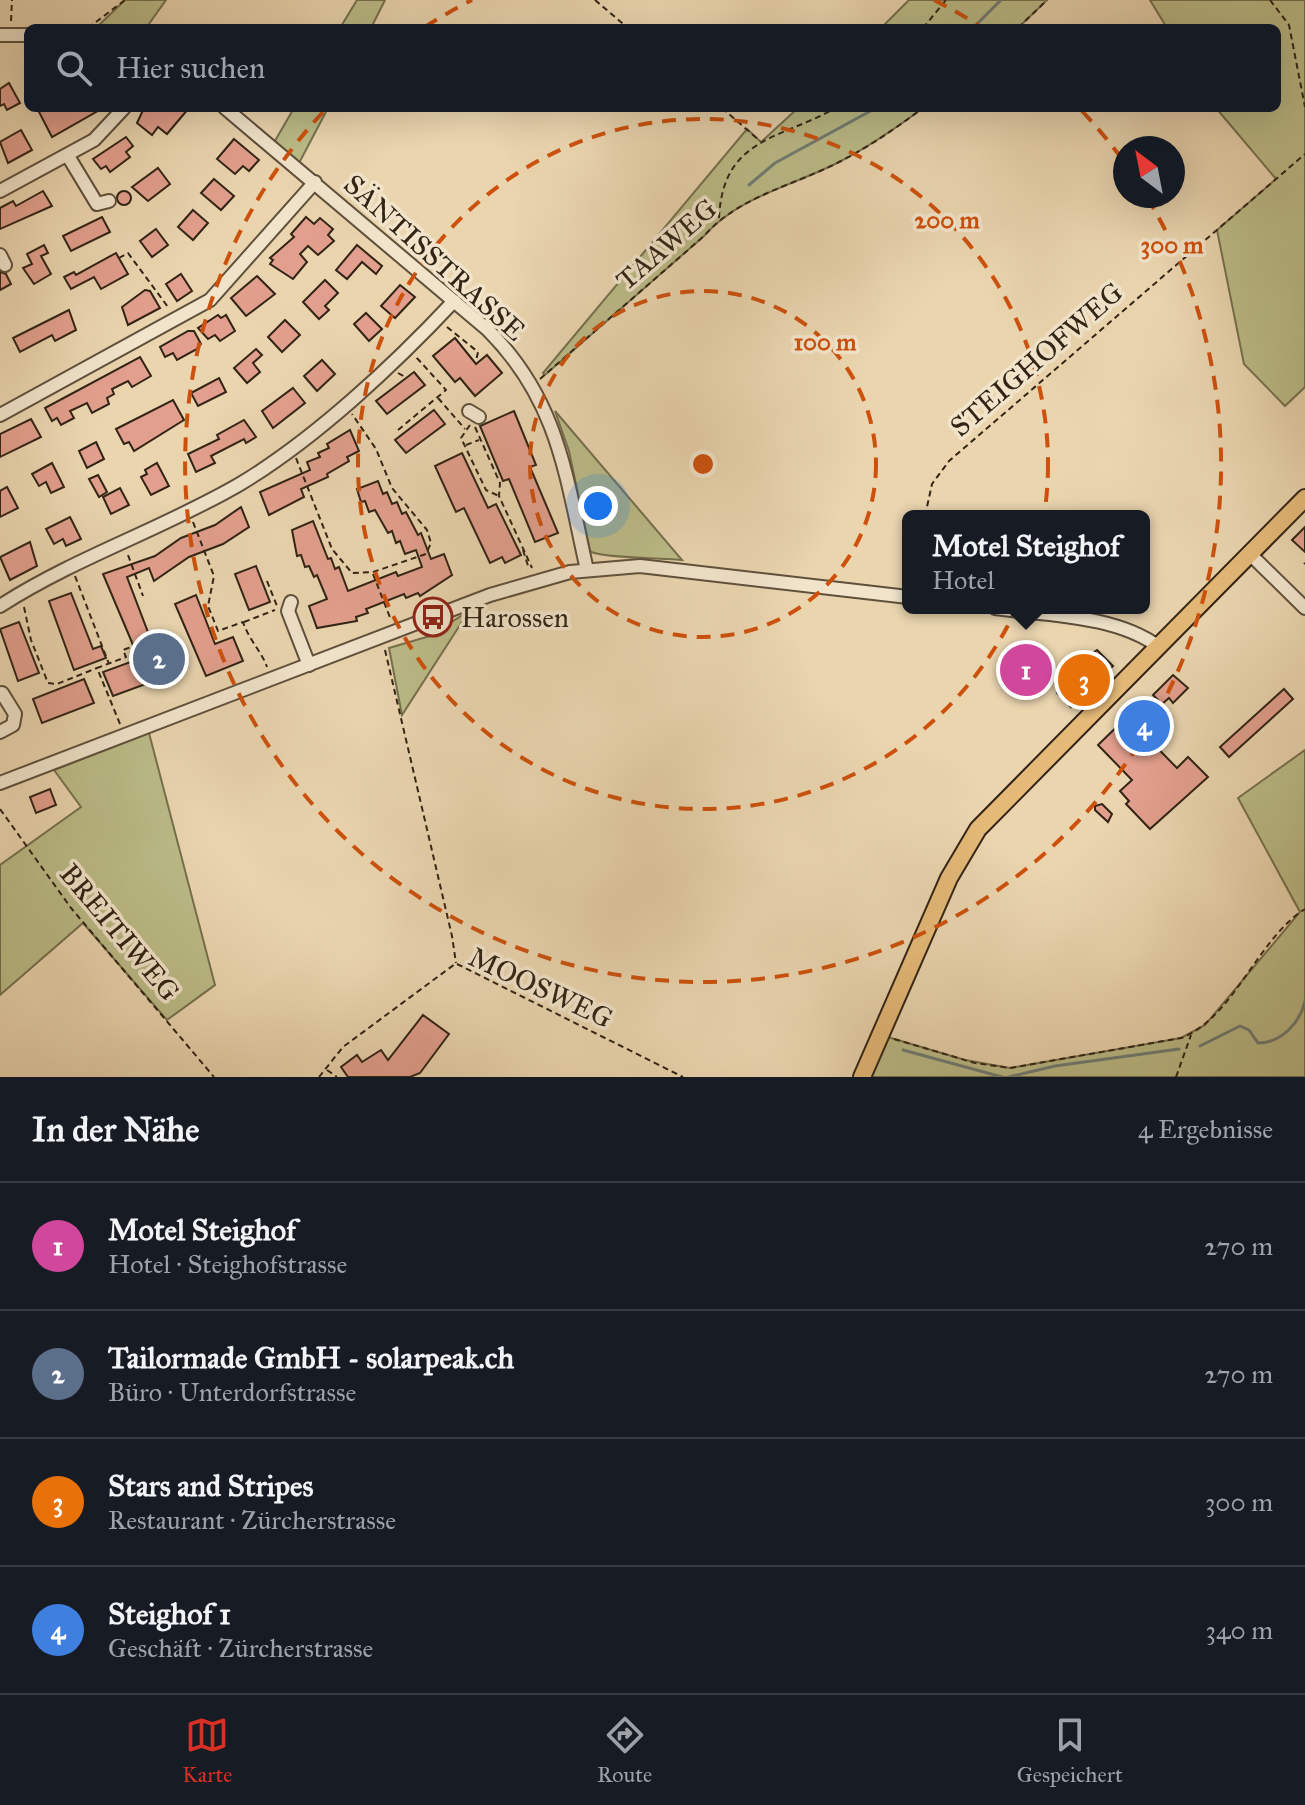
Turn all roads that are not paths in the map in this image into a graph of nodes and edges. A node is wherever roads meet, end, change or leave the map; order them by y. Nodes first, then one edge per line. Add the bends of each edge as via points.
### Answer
1 (120, 112) edge
2 (230, 112) edge
3 (68, 156) junction
4 (315, 182) junction
5 (2, 185) edge
6 (109, 201) dead end
7 (454, 301) junction
8 (0, 415) edge
9 (1305, 498) edge
10 (1251, 555) junction
11 (587, 570) junction
12 (902, 596) edge
13 (0, 606) edge
14 (286, 606) dead end
15 (1305, 608) edge
16 (1032, 614) edge
17 (1159, 647) junction
18 (309, 665) junction
19 (1, 693) edge
20 (0, 732) edge
21 (0, 783) edge
22 (862, 1077) edge

1 - 3 street via 94,140
2 - 4 street, SÄNTISSTRASSE
3 - 5 street
3 - 6 street via 97,204
4 - 7 street, SÄNTISSTRASSE
4 - 8 street via 210,300
7 - 11 street, SÄNTISSTRASSE via 501,343 533,385 557,437
7 - 13 street via 409,349 282,456 241,483
9 - 10 main road
10 - 15 street
10 - 17 main road
11 - 12 street via 688,569
11 - 18 street via 500,592
14 - 18 street
16 - 17 street via 1106,626
17 - 22 main road via 969,841
18 - 21 street
19 - 20 street via 15,714 13,725

